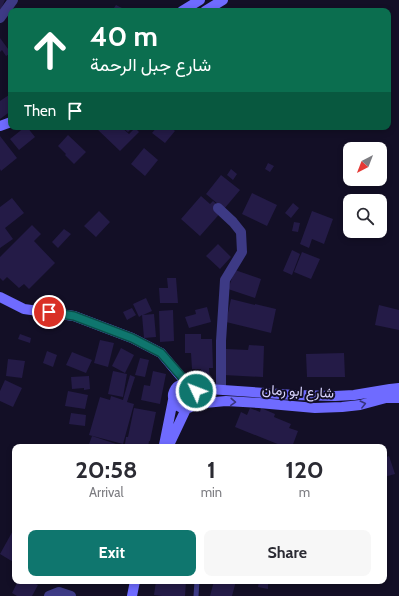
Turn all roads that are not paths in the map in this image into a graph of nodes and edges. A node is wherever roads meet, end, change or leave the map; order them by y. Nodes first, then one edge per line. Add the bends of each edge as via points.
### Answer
1 (13, 0) edge
2 (200, 0) edge
3 (223, 0) edge
4 (187, 8) edge
5 (210, 8) edge
6 (0, 18) edge
7 (218, 208) dead end
8 (0, 298) edge
9 (161, 353) junction
10 (191, 386) junction
11 (176, 388) junction
12 (399, 388) edge
13 (221, 389) junction
14 (399, 398) edge
15 (173, 400) junction
16 (190, 406) junction
17 (165, 444) edge
18 (170, 444) edge
19 (134, 584) edge
20 (197, 584) edge
21 (49, 596) edge
22 (71, 596) edge
23 (132, 596) edge
24 (196, 596) edge

1 - 6 street
2 - 4 main road
3 - 5 main road
7 - 13 street via 234,222 240,232 242,252 225,280
8 - 9 main road via 24,309 74,316 132,338
9 - 10 main road
9 - 11 main road via 170,367
10 - 11 main road via 183,384
10 - 13 main road, شارع ابو رمان
10 - 16 main road via 198,395
11 - 15 main road
12 - 13 main road, شارع ابو رمان via 335,396
16 -> 14 main road, شارع ابو رمان via 226,402 315,408 342,407 386,398
15 - 16 main road via 182,408
15 - 17 main road
16 - 18 main road
19 - 23 main road
20 - 24 lane
21 - 22 street via 59,592

